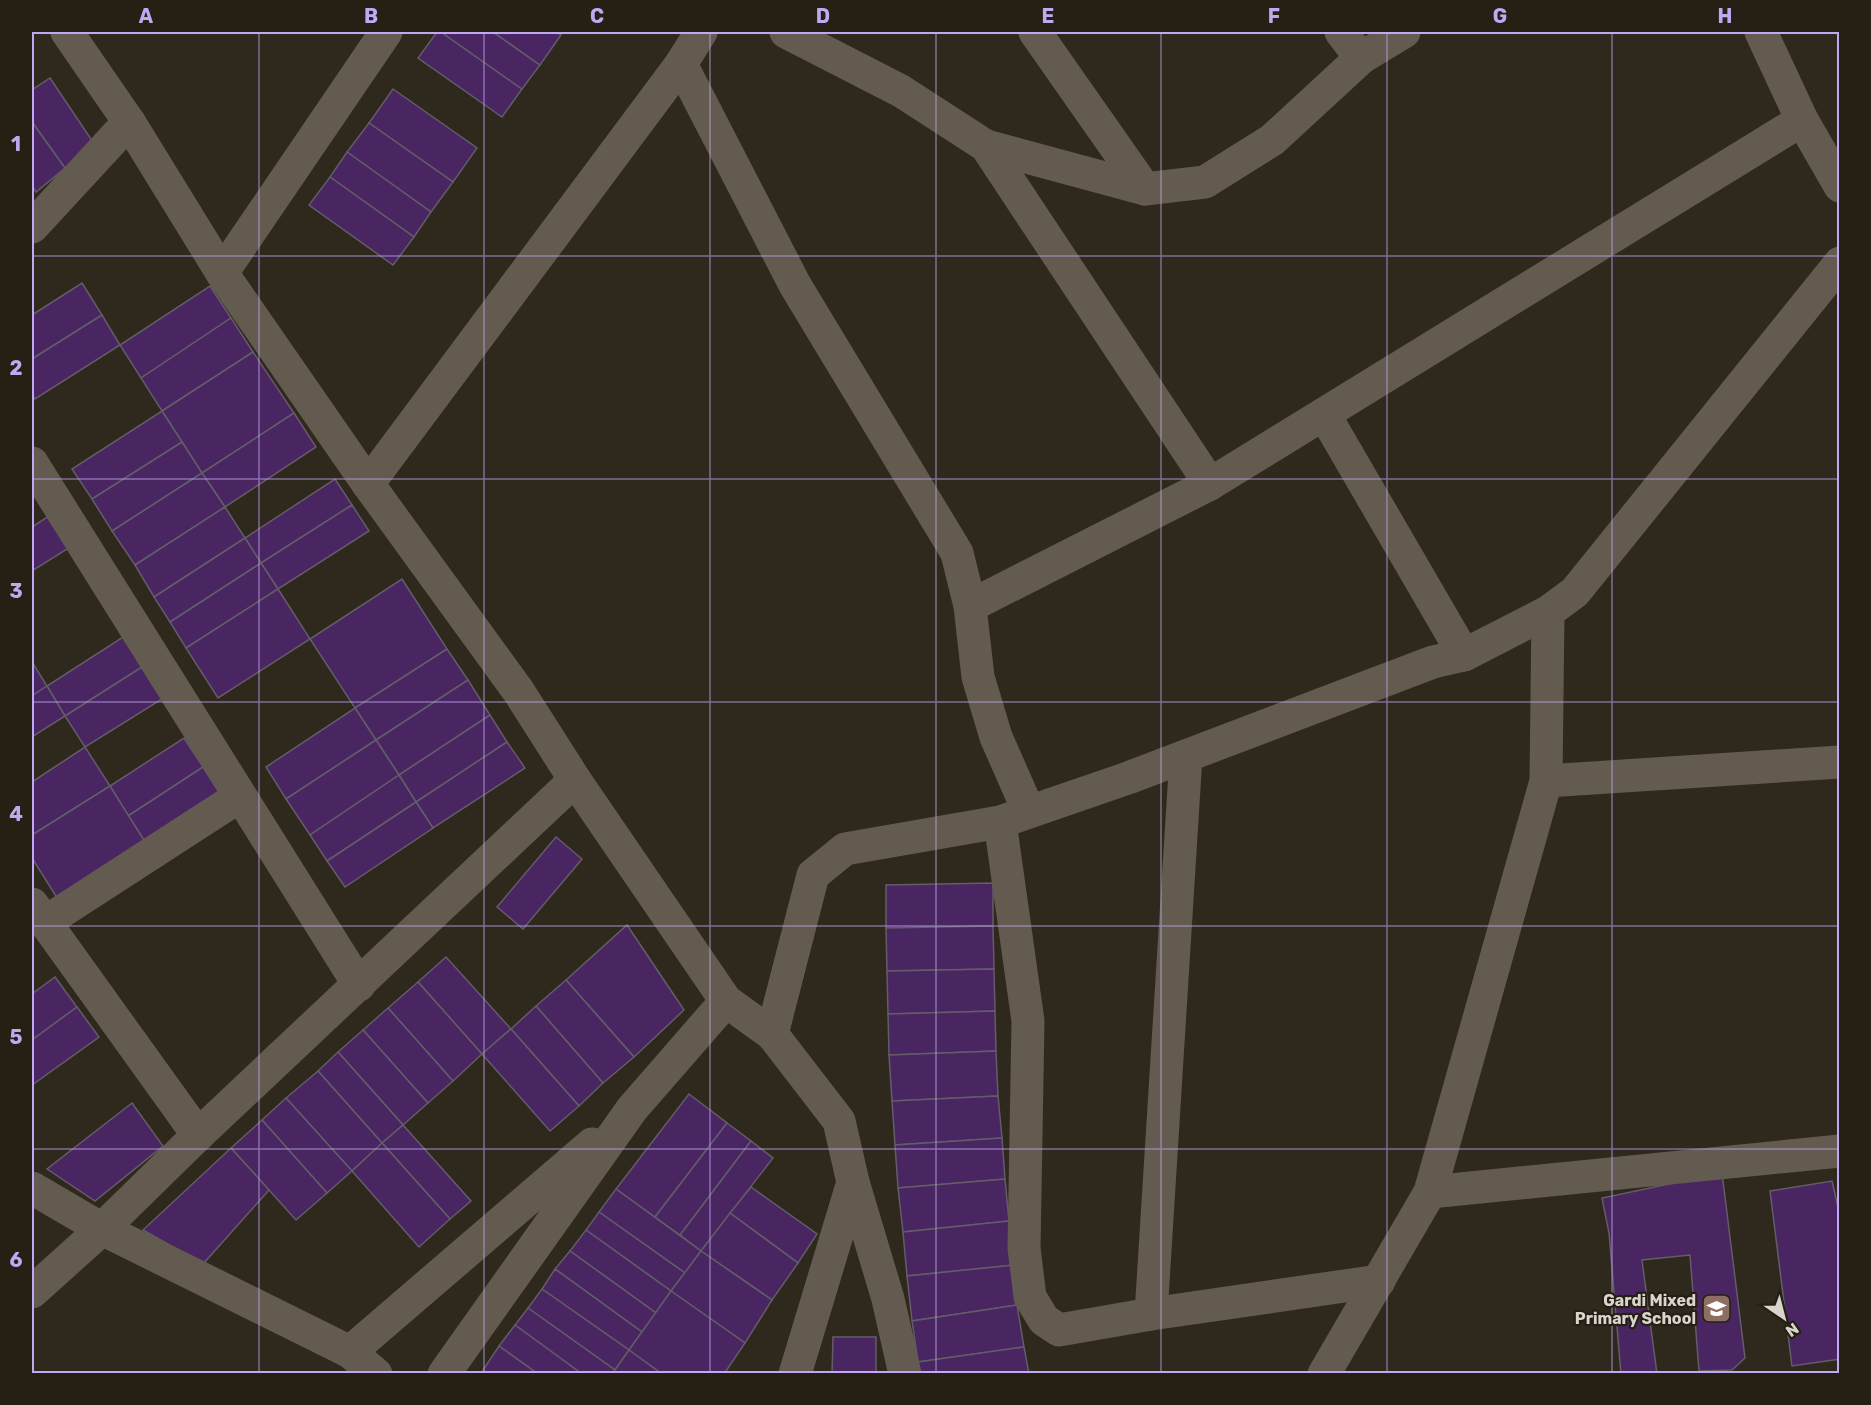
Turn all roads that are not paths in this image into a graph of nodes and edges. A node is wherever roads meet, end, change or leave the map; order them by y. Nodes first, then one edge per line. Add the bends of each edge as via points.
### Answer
1 (67, 32) edge
2 (386, 32) edge
3 (701, 32) edge
4 (786, 32) edge
5 (1035, 32) edge
6 (1341, 32) edge
7 (1404, 32) edge
8 (1761, 32) edge
9 (1361, 58) junction
10 (681, 64) junction
11 (1802, 120) junction
12 (129, 122) junction
13 (986, 146) junction
14 (1839, 186) edge
15 (1145, 189) junction
16 (32, 227) edge
17 (1839, 263) edge
18 (222, 273) junction
19 (1324, 414) junction
20 (32, 463) edge
21 (368, 484) junction
22 (1210, 484) junction
23 (970, 606) junction
24 (1548, 612) junction
25 (1464, 655) junction
26 (1186, 756) junction
27 (1839, 762) edge
28 (575, 780) junction
29 (1546, 781) junction
30 (240, 796) junction
31 (1014, 817) junction
32 (38, 914) edge
33 (359, 986) junction
34 (726, 1001) junction
35 (772, 1034) junction
36 (632, 1109) junction
37 (198, 1135) junction
38 (1839, 1151) edge
39 (852, 1182) junction
40 (32, 1188) edge
41 (1430, 1192) junction
42 (102, 1229) junction
43 (1378, 1281) junction
44 (32, 1292) edge
45 (1151, 1314) junction
46 (350, 1352) junction
47 (376, 1374) edge
48 (444, 1374) edge
49 (795, 1374) edge
50 (904, 1374) edge
51 (1324, 1374) edge

1 - 12 street
2 - 18 street
3 - 10 street
4 - 13 street via 901,92
5 - 15 street
6 - 9 street
7 - 9 street
8 - 11 street
9 - 15 street via 1272,140 1206,182
10 - 21 street
10 - 23 street via 795,285 957,553
11 - 14 street
11 - 19 street
12 - 16 street
12 - 18 street
13 - 15 street
13 - 22 street
17 - 24 street via 1575,592
18 - 21 street
19 - 22 street
19 - 25 street
20 - 30 street
21 - 28 street via 519,692
22 - 23 street
23 - 31 street via 978,677
24 - 25 street
24 - 29 street
25 - 26 street via 1433,662
26 - 31 street
26 - 45 street
27 - 29 street
28 - 33 street
28 - 34 street
29 - 41 street
30 - 32 street
30 - 33 street
31 - 35 street via 845,849 813,875
31 - 45 street via 1028,1021 1024,1248 1030,1297 1044,1320 1059,1330
32 - 37 street
33 - 37 street
34 - 35 street
34 - 36 street
35 - 39 street via 839,1121
36 - 46 street
36 - 48 street
37 - 42 street
38 - 41 street
39 - 49 street
39 - 50 street via 888,1299
40 - 42 street
41 - 43 street
42 - 44 street
42 - 46 street
43 - 45 street
43 - 51 street
46 - 47 street

